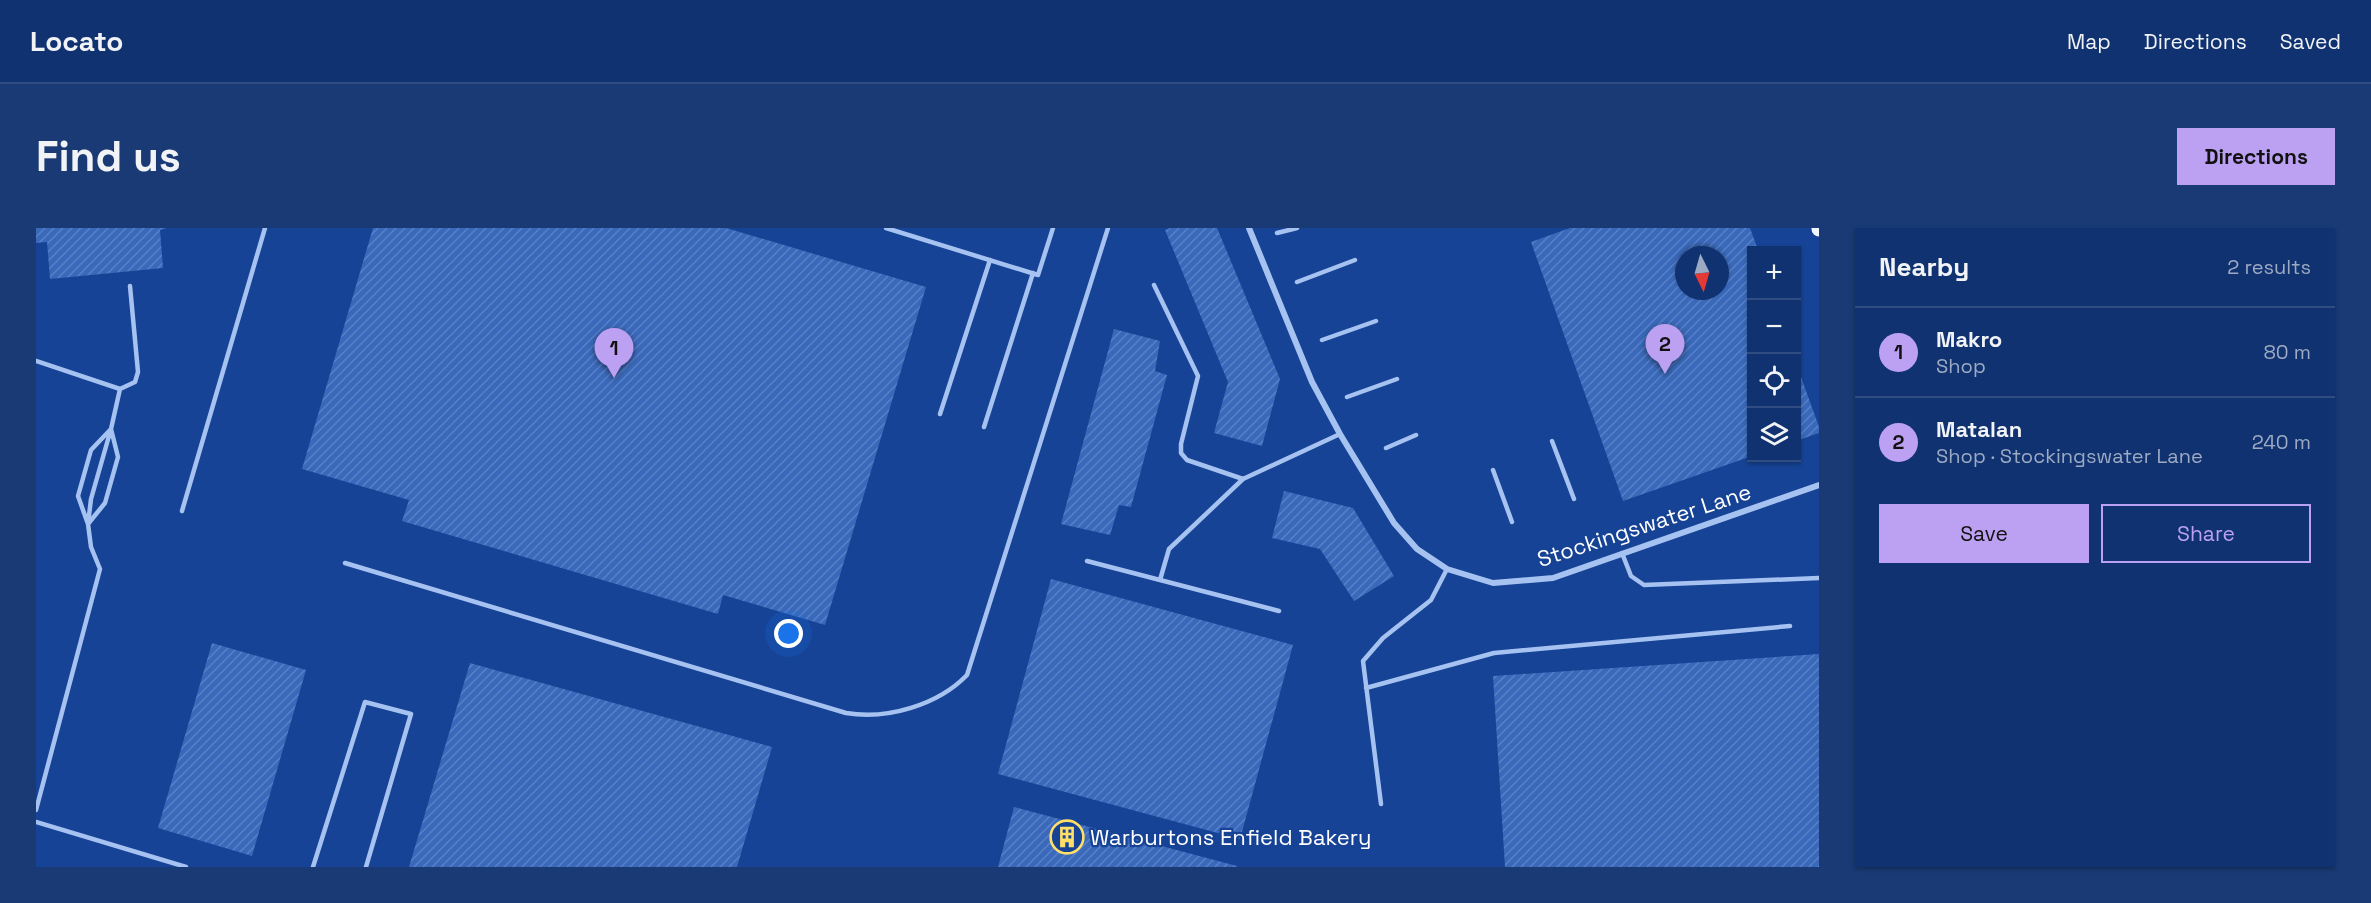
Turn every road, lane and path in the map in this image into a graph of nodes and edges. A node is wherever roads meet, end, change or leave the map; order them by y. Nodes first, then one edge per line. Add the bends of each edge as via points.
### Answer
1 (265, 228) edge
2 (886, 228) edge
3 (1053, 228) edge
4 (1108, 228) edge
5 (1249, 228) edge
6 (1297, 228) edge
7 (1277, 233) dead end
8 (990, 260) junction
9 (1355, 260) dead end
10 (1033, 273) junction
11 (1297, 282) dead end
12 (1154, 285) dead end
13 (130, 286) dead end
14 (1376, 321) dead end
15 (1322, 340) dead end
16 (36, 361) edge
17 (1397, 379) dead end
18 (120, 389) junction
19 (1347, 397) dead end
20 (940, 414) dead end
21 (984, 427) dead end
22 (111, 429) junction
23 (1340, 434) junction
24 (1416, 435) dead end
25 (1552, 441) dead end
26 (1386, 448) dead end
27 (1493, 470) dead end
28 (1243, 479) junction
29 (1819, 485) edge
30 (1574, 499) dead end
31 (182, 511) dead end
32 (1512, 522) dead end
33 (88, 524) junction
34 (1622, 554) junction
35 (1087, 561) dead end
36 (345, 563) dead end
37 (1447, 569) junction
38 (1819, 578) edge
39 (1160, 580) junction
40 (1279, 611) dead end
41 (1790, 626) dead end
42 (1366, 688) junction
43 (1381, 804) dead end
44 (36, 810) edge
45 (36, 822) edge
46 (186, 867) edge
47 (313, 867) edge
48 (366, 867) edge

1 - 31 lane
2 - 8 lane
3 - 10 lane via 1038,275
4 - 36 lane via 966,675 948,691 917,706 874,716 846,713
5 - 23 street, Stockingswater Lane via 1312,382
6 - 7 lane
8 - 10 lane
8 - 20 lane
9 - 11 lane
10 - 21 lane
12 - 28 lane via 1198,376 1181,453 1187,460
13 - 18 lane via 138,372 135,382
14 - 15 lane
16 - 18 lane
17 - 19 lane
18 - 22 lane
22 - 33 lane
22 - 33 lane via 118,457 105,503
22 - 33 lane via 91,450 78,496
23 - 28 lane
23 - 37 street, Stockingswater Lane via 1394,523 1417,549
24 - 26 lane
25 - 30 lane
27 - 32 lane
28 - 39 lane via 1169,549
29 - 34 street, Stockingswater Lane
33 - 44 lane via 91,547 100,569
34 - 37 street, Stockingswater Lane via 1553,578 1524,582 1493,583
34 - 38 lane via 1631,576 1644,585
35 - 39 lane
37 - 42 lane via 1431,600 1383,638 1363,661
39 - 40 lane
41 - 42 lane via 1494,653
42 - 43 lane
45 - 46 lane
47 - 48 lane via 365,702 411,714

